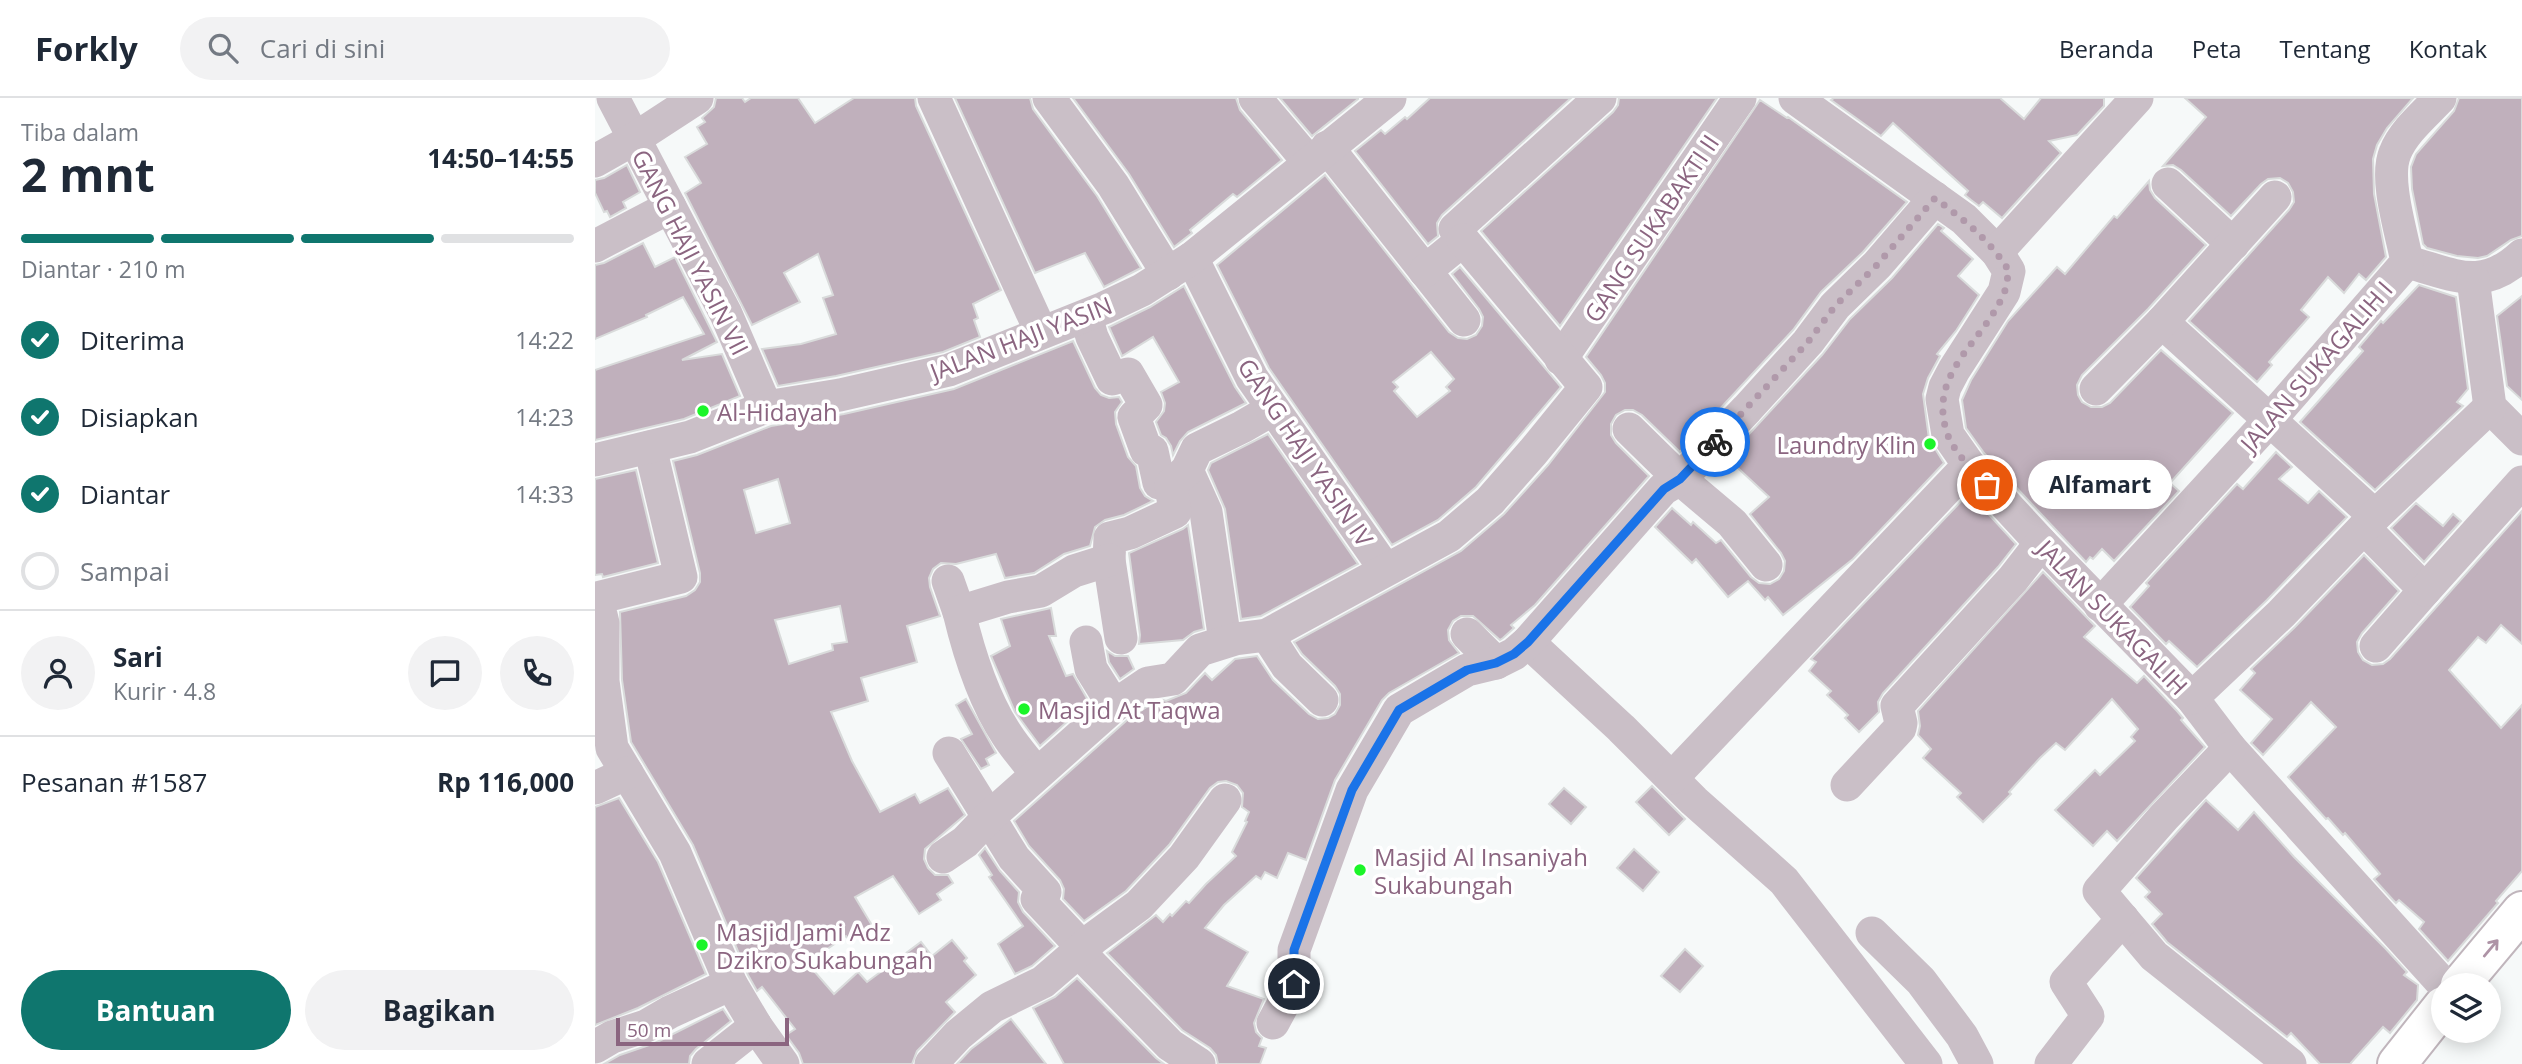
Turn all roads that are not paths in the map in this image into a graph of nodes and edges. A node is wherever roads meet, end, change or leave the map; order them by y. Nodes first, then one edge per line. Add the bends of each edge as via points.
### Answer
1 (613, 98) edge
2 (697, 98) edge
3 (934, 98) edge
4 (1049, 98) edge
5 (1255, 98) edge
6 (1600, 98) edge
7 (1740, 98) edge
8 (2440, 98) edge
9 (1811, 101) edge
10 (1374, 103) edge
11 (2125, 103) edge
12 (634, 139) junction
13 (1318, 155) junction
14 (595, 161) edge
15 (2168, 184) dead end
16 (2275, 197) dead end
17 (1935, 198) junction
18 (670, 207) junction
19 (1463, 240) junction
20 (2233, 244) junction
21 (595, 246) edge
22 (1997, 252) junction
23 (2522, 255) edge
24 (2407, 262) junction
25 (1180, 266) junction
26 (1426, 271) junction
27 (2473, 279) junction
28 (1086, 316) junction
29 (1464, 320) dead end
30 (2162, 322) junction
31 (1041, 332) junction
32 (1561, 359) junction
33 (2096, 389) dead end
34 (766, 407) junction
35 (2490, 408) junction
36 (1273, 409) junction
37 (2269, 421) junction
38 (1629, 429) dead end
39 (2522, 439) edge
40 (650, 447) junction
41 (595, 460) edge
42 (1969, 465) junction
43 (1179, 478) junction
44 (1680, 479) junction
45 (2522, 482) edge
46 (2369, 522) junction
47 (2041, 543) junction
48 (1109, 561) junction
49 (1766, 565) dead end
50 (1385, 569) junction
51 (948, 581) dead end
52 (2425, 590) junction
53 (2100, 605) junction
54 (959, 612) junction
55 (1467, 634) dead end
56 (1267, 635) junction
57 (1121, 638) dead end
58 (1225, 641) junction
59 (1086, 642) dead end
60 (1528, 642) junction
61 (2376, 646) dead end
62 (1496, 663) junction
63 (2192, 698) junction
64 (1322, 700) dead end
65 (1114, 706) junction
66 (2230, 748) junction
67 (949, 753) dead end
68 (627, 773) junction
69 (1037, 774) junction
70 (1672, 778) junction
71 (1847, 785) dead end
72 (595, 788) edge
73 (1225, 800) dead end
74 (988, 818) junction
75 (943, 857) dead end
76 (2522, 911) edge
77 (2123, 919) junction
78 (1872, 933) dead end
79 (1081, 950) junction
80 (2433, 973) edge
81 (2470, 973) edge
82 (731, 984) junction
83 (2431, 1021) edge
84 (1273, 1023) dead end
85 (756, 1026) junction
86 (595, 1046) edge
87 (708, 1064) edge
88 (783, 1064) edge
89 (931, 1064) edge
90 (1199, 1064) edge
91 (1926, 1064) edge
92 (1977, 1064) edge
93 (2051, 1064) edge
94 (2290, 1064) edge
95 (2397, 1064) edge

1 - 12 street, GANG HAJI YASIN VII
2 - 12 street
3 - 31 street
4 - 25 street, GANG HAJI YASIN IV
5 - 13 street
6 - 19 street via 1455,229
7 - 32 street, GANG SUKABAKTI II
8 - 24 street, JALAN SUKAGALIH I via 2393,155 2393,188
9 - 17 street, JALAN SUKAGALIH
10 - 13 street, JALAN HAJI YASIN
11 - 22 street
12 - 14 street
12 - 18 street, GANG HAJI YASIN VII
13 - 25 street, JALAN HAJI YASIN
13 - 26 street
15 - 20 street
16 - 20 street
17 - 22 street, JALAN SUKAGALIH
17 - 44 street
18 - 21 street
18 - 34 street, GANG HAJI YASIN VII via 726,314
19 - 26 street
19 - 32 street
20 - 30 street
22 - 42 street, JALAN SUKAGALIH via 2009,271 2004,292 1954,370 1942,399 1948,435
23 - 27 street via 2493,276
24 - 27 street
24 - 37 street, JALAN SUKAGALIH I
25 - 28 street, JALAN HAJI YASIN
25 - 36 street, GANG HAJI YASIN IV
26 - 29 street
27 - 35 street
28 - 31 street, JALAN HAJI YASIN
28 - 43 street via 1112,379 1128,374 1146,405 1134,417 1146,450 1152,451 1159,483
30 - 33 street
30 - 37 street
31 - 34 street, JALAN HAJI YASIN via 949,370
32 - 50 street via 1586,387 1533,453 1490,501 1449,536
34 - 40 street, JALAN HAJI YASIN via 690,437
35 - 39 street
35 - 46 street
36 - 43 street via 1197,449
36 - 50 street, GANG HAJI YASIN IV
37 - 46 street
37 - 53 street, JALAN SUKAGALIH I
38 - 44 street
40 - 41 street, JALAN HAJI YASIN
40 - 68 street via 681,577 597,598 612,748
42 - 47 street, JALAN SUKAGALIH
42 - 70 street
43 - 48 street via 1175,512 1110,538
43 - 58 street via 1206,512
44 - 49 street via 1732,523
44 - 60 street via 1664,489
45 - 52 street
46 - 52 street
46 - 63 street
47 - 53 street, JALAN SUKAGALIH
47 - 71 street via 1897,706 1900,728
48 - 54 street via 1074,571 1041,591
48 - 57 street
50 - 56 street
51 - 54 street
52 - 61 street
53 - 63 street, JALAN SUKAGALIH
54 - 69 street via 971,661 1006,734
55 - 62 street
56 - 58 street
56 - 64 street via 1287,666
58 - 65 street via 1200,650 1173,679 1149,683
59 - 65 street via 1091,668
60 - 62 street
60 - 70 street
62 - 84 street via 1467,670 1399,710 1352,790 1294,950 1294,984
63 - 66 street, JALAN SUKAGALIH
65 - 69 street
66 - 77 street via 2099,891
66 - 80 street, JALAN SUKAGALIH
67 - 74 street
68 - 72 street
68 - 82 street via 675,853
69 - 74 street
70 - 91 street via 1784,881
73 - 79 street via 1184,857 1148,896
74 - 75 street
74 - 79 street via 1014,859 1045,892 1037,899
81 -> 76 main road
77 - 93 street via 2066,982 2088,1016
77 - 94 street via 2154,956
78 - 92 street via 1921,981
79 - 89 street via 1043,982 992,1007
79 - 90 street via 1170,1045
82 - 85 street
82 - 86 street
83 - 95 main road
85 - 87 street
85 - 88 street

